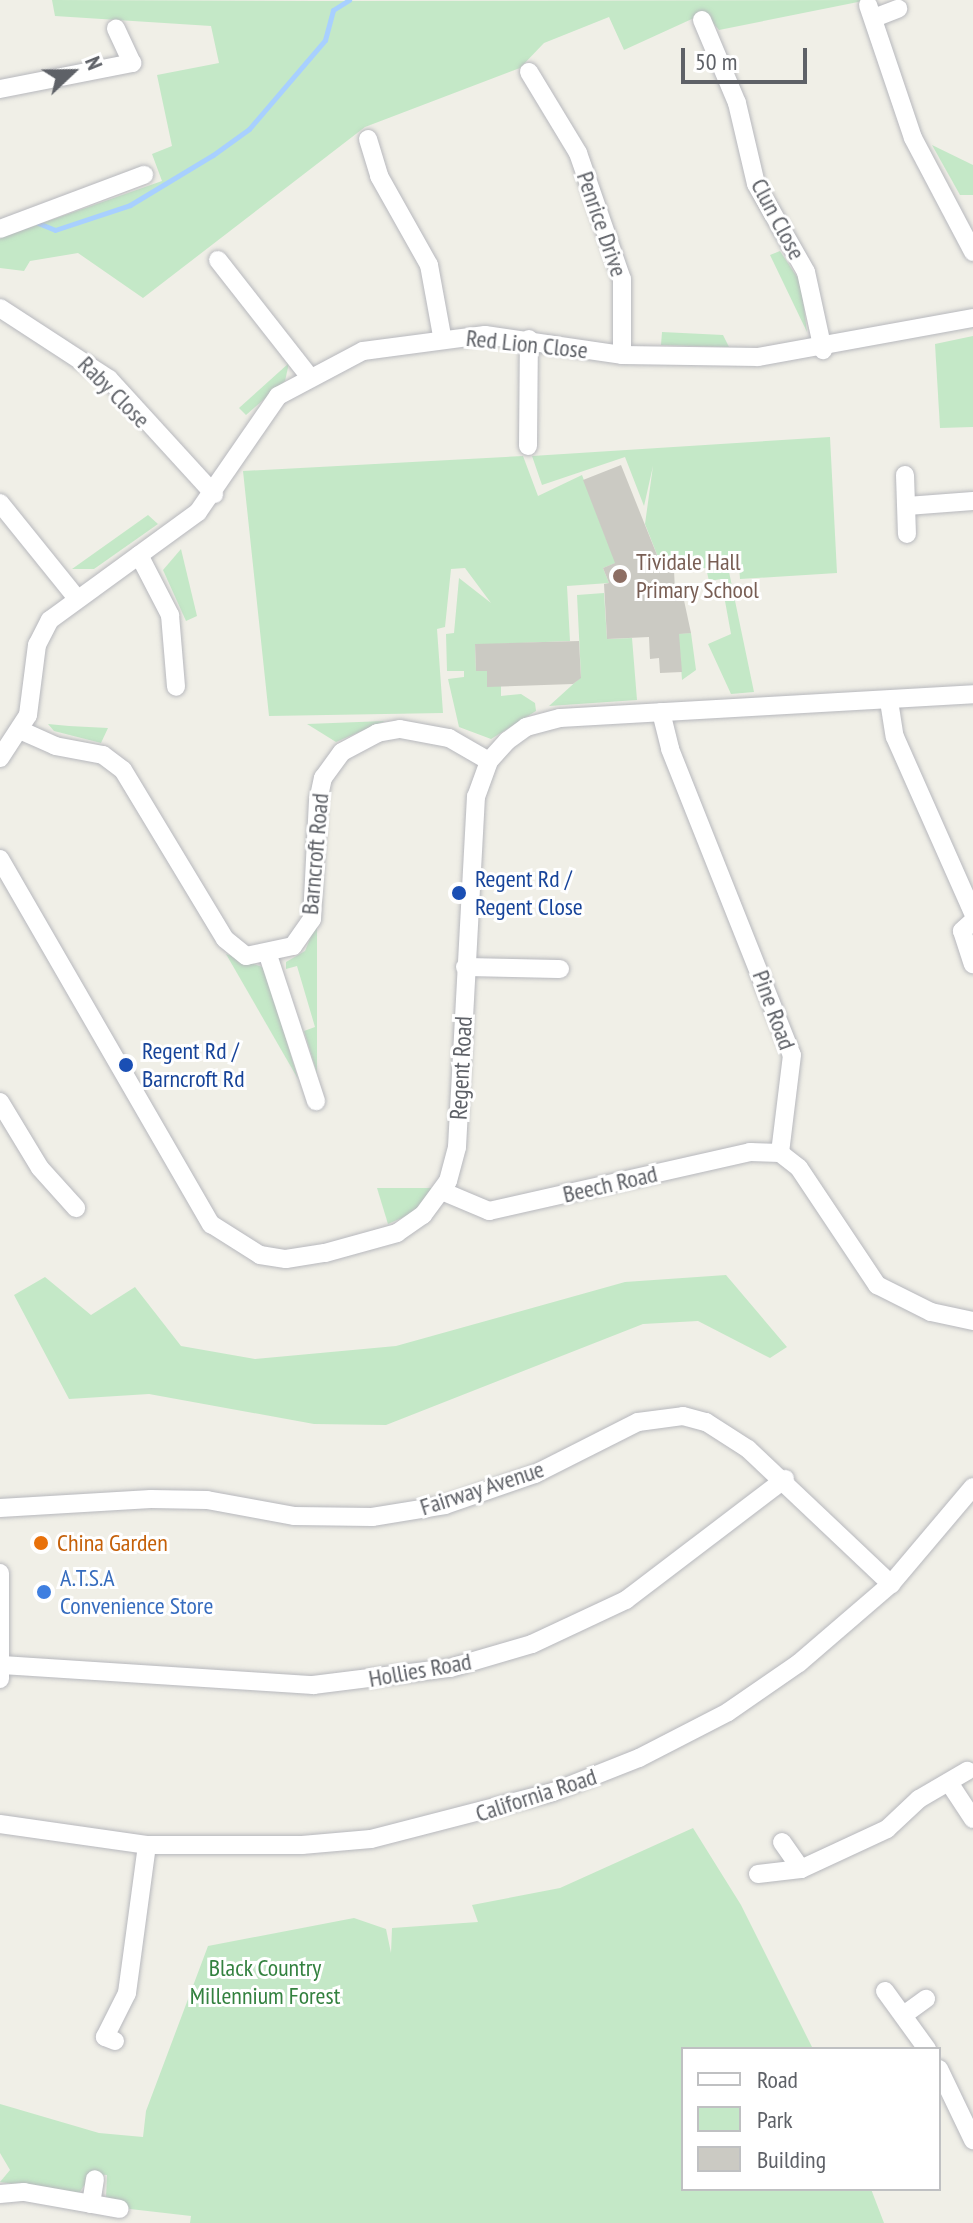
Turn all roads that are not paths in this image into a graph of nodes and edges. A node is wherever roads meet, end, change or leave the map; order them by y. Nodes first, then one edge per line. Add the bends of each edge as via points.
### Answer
1 (898, 9) dead end
2 (702, 20) dead end
3 (116, 29) dead end
4 (529, 72) dead end
5 (0, 89) edge
6 (368, 139) dead end
7 (144, 175) dead end
8 (0, 229) edge
9 (973, 252) edge
10 (218, 260) dead end
11 (261, 279) dead end
12 (245, 291) junction
13 (0, 308) edge
14 (973, 318) edge
15 (442, 336) junction
16 (529, 339) junction
17 (823, 350) junction
18 (622, 355) junction
19 (309, 376) junction
20 (528, 446) dead end
21 (905, 475) dead end
22 (214, 494) junction
23 (973, 501) edge
24 (0, 503) edge
25 (907, 506) junction
26 (907, 534) dead end
27 (139, 555) junction
28 (75, 596) junction
29 (176, 687) dead end
30 (973, 694) edge
31 (889, 701) junction
32 (661, 712) junction
33 (22, 731) junction
34 (0, 758) edge
35 (489, 761) junction
36 (0, 859) edge
37 (973, 913) edge
38 (973, 921) edge
39 (268, 955) junction
40 (973, 964) edge
41 (465, 967) junction
42 (560, 969) dead end
43 (316, 1101) dead end
44 (0, 1102) edge
45 (780, 1153) junction
46 (444, 1192) junction
47 (76, 1208) dead end
48 (973, 1321) edge
49 (785, 1479) junction
50 (973, 1487) edge
51 (0, 1508) edge
52 (0, 1573) edge
53 (891, 1584) junction
54 (1, 1672) edge
55 (967, 1771) dead end
56 (950, 1784) junction
57 (973, 1819) edge
58 (0, 1824) edge
59 (782, 1842) dead end
60 (147, 1845) junction
61 (801, 1869) junction
62 (758, 1874) dead end
63 (885, 1991) dead end
64 (926, 1999) dead end
65 (905, 2014) junction
66 (104, 2038) dead end
67 (926, 2047) edge
68 (941, 2073) edge
69 (973, 2140) edge
70 (95, 2179) dead end
71 (0, 2194) edge
72 (91, 2204) junction
73 (120, 2209) dead end

1 - 9 street via 871,11 913,138
2 - 17 street, Clun Close via 722,41 756,184 809,281
3 - 5 street via 132,63
4 - 18 street, Penrice Drive via 555,93 622,279
6 - 15 street via 379,176 429,265
7 - 8 street
10 - 12 street
11 - 12 street
12 - 19 street
13 - 22 street, Raby Close via 109,379
14 - 17 street, Red Lion Close
15 - 16 street, Red Lion Close
15 - 19 street, Red Lion Close via 363,351
16 - 18 street, Red Lion Close
16 - 20 street
17 - 18 street, Red Lion Close via 758,357
19 - 22 street, Red Lion Close via 269,407
21 - 25 street
22 - 27 street, Red Lion Close via 179,530
23 - 25 street
24 - 28 street
25 - 26 street
27 - 28 street, Red Lion Close
27 - 29 street via 170,615
28 - 33 street, Red Lion Close via 50,620 37,645
30 - 31 street, Regent Road
31 - 32 street, Regent Road
31 - 37 street via 895,737
32 - 35 street, Regent Road via 526,727
32 - 45 street, Pine Road via 670,749 792,1055
33 - 34 street, Red Lion Close
33 - 39 street via 55,746 103,755 123,770 225,939 246,956
35 - 39 street, Barncroft Road via 449,738 400,729 377,733 342,752 323,778 318,801 312,919 293,946
35 - 41 street, Regent Road via 476,797
36 - 46 street via 192,1193 211,1224 232,1241 286,1259 325,1253 397,1233
38 - 40 street via 962,931
39 - 43 street
41 - 42 street
41 - 46 street, Regent Road via 457,1147
44 - 47 street via 40,1168
45 - 46 street, Beech Road via 750,1152 489,1211
45 - 48 street via 799,1168 877,1285 931,1312
49 - 51 street, Fairway Avenue via 706,1422 663,1415 487,1491 372,1517 294,1516 207,1500
49 - 53 street, Fairway Avenue
49 - 54 street, Hollies Road via 626,1600 532,1644 450,1668 313,1685
50 - 53 street, California Road
52 - 54 street
53 - 60 street, California Road via 799,1663 728,1712 639,1758 553,1792 371,1839
55 - 56 street
56 - 57 street
56 - 61 street via 919,1799 887,1829
58 - 60 street, California Road
59 - 61 street
60 - 66 street via 127,1993
61 - 62 street
63 - 65 street
64 - 65 street
65 - 67 street
68 - 69 street
70 - 72 street
71 - 72 street
72 - 73 street

